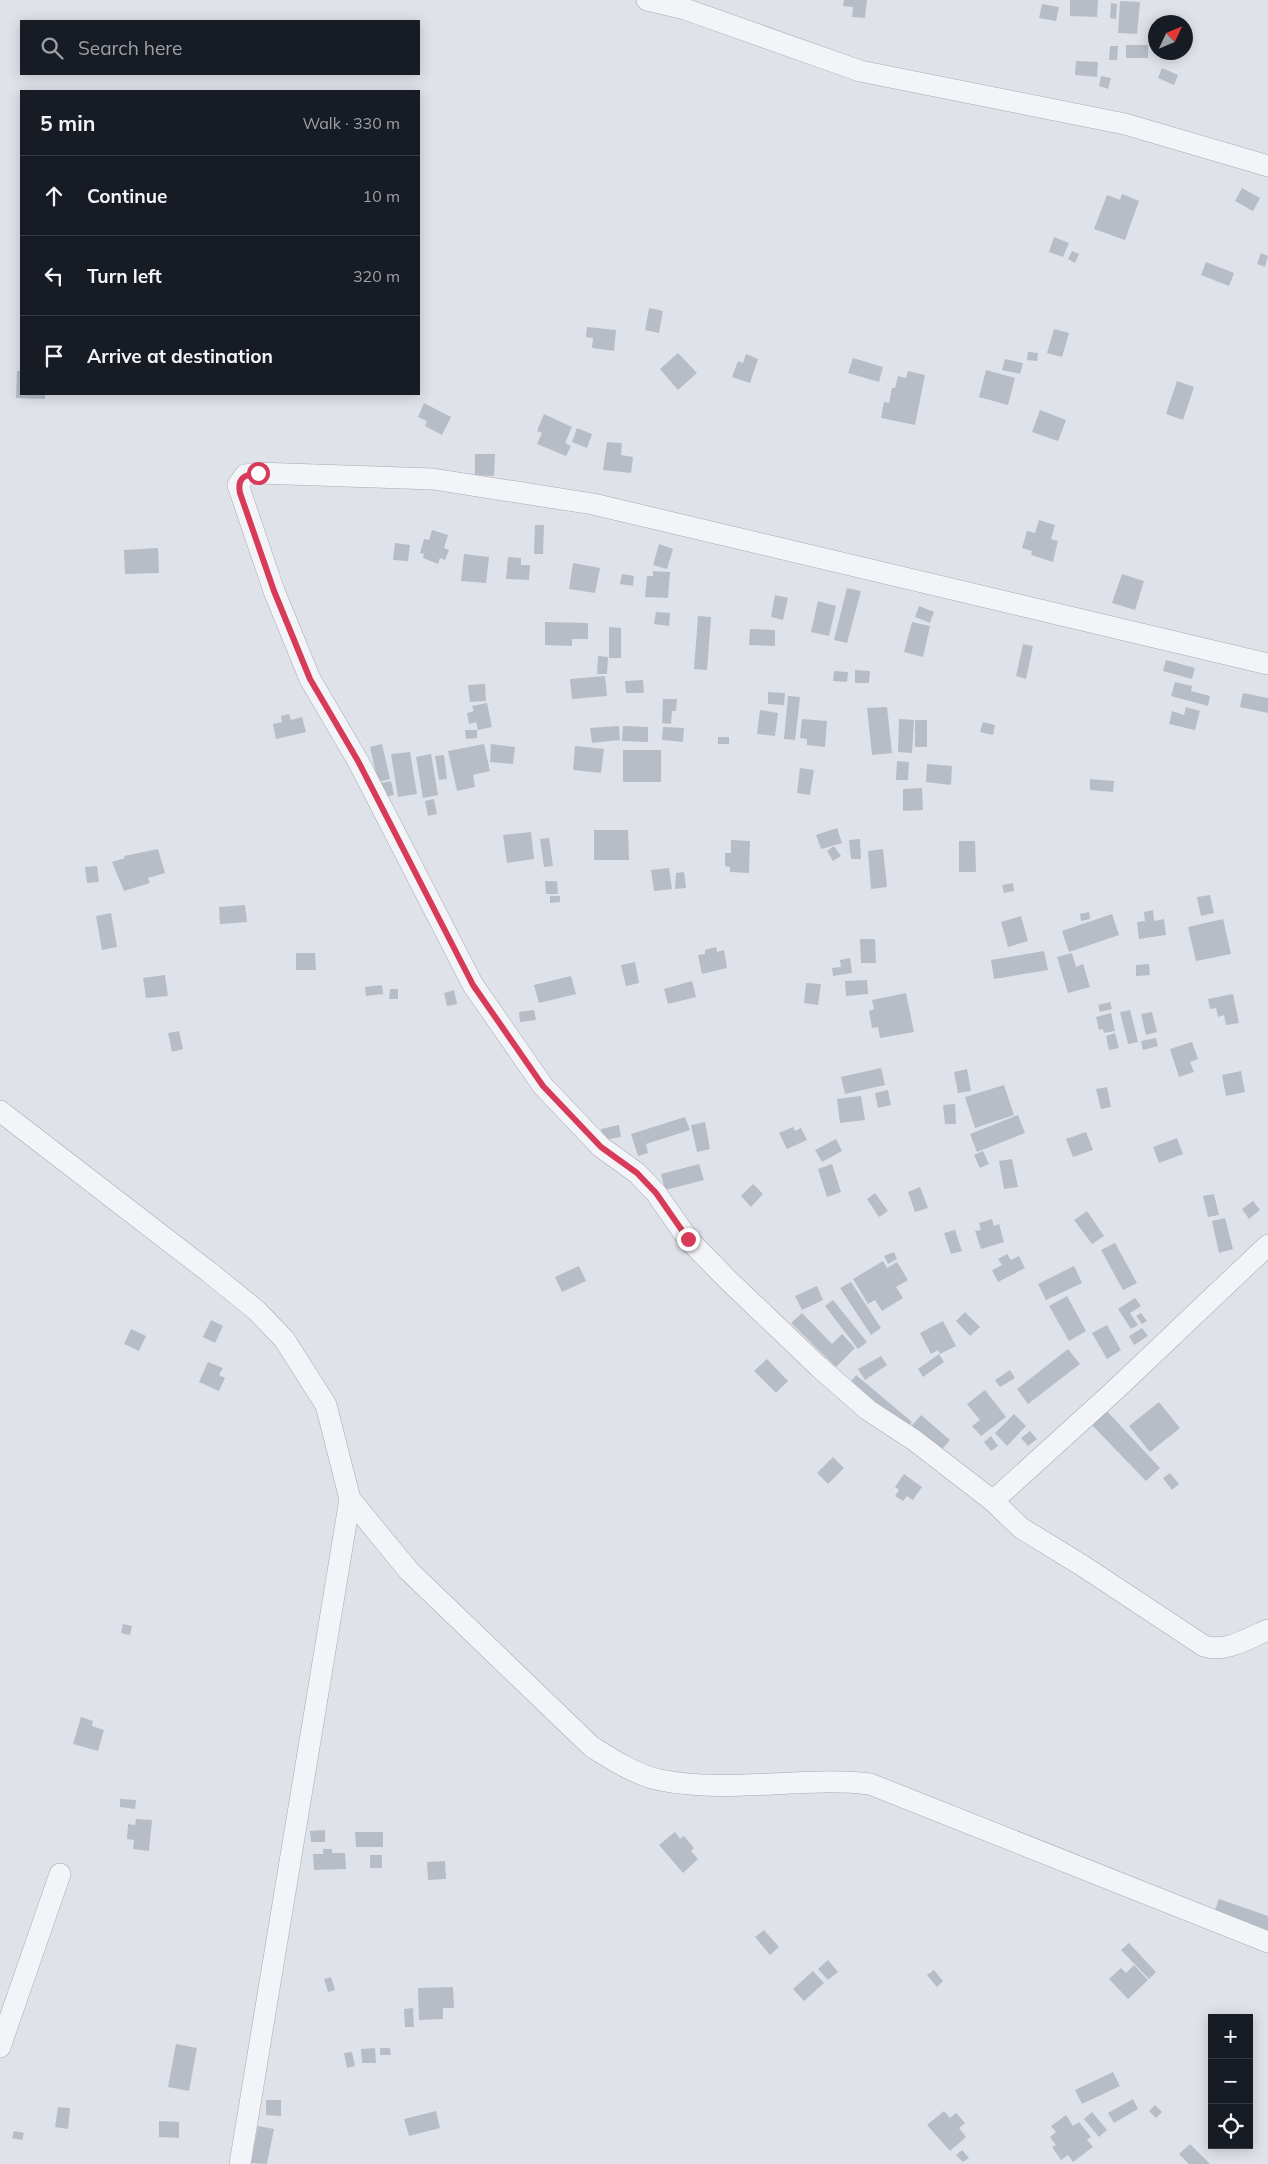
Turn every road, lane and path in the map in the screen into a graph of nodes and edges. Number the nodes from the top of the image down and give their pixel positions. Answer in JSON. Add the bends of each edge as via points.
{"nodes":[{"id":1,"x":647,"y":0,"type":"edge"},
{"id":2,"x":687,"y":4,"type":"edge"},
{"id":3,"x":1268,"y":166,"type":"edge"},
{"id":4,"x":1268,"y":664,"type":"edge"},
{"id":5,"x":0,"y":1111,"type":"edge"},
{"id":6,"x":1268,"y":1245,"type":"edge"},
{"id":7,"x":350,"y":1499,"type":"junction"},
{"id":8,"x":993,"y":1501,"type":"junction"},
{"id":9,"x":1268,"y":1630,"type":"edge"},
{"id":10,"x":60,"y":1874,"type":"dead end"},
{"id":11,"x":1268,"y":1942,"type":"edge"},
{"id":12,"x":0,"y":2047,"type":"edge"},
{"id":13,"x":240,"y":2164,"type":"edge"}],
"edges":[{"from":1,"to":2,"type":"street"},
{"from":2,"to":3,"type":"street","via":[[860,70],[1125,124]]},
{"from":4,"to":8,"type":"street","via":[[593,504],[433,479],[258,473],[245,475],[238,485],[274,591],[310,679],[358,761],[473,985],[543,1086],[601,1147],[637,1173],[656,1193],[688,1239],[819,1367],[868,1410],[914,1440]]},
{"from":5,"to":7,"type":"street","via":[[256,1310],[284,1340],[326,1405]]},
{"from":6,"to":8,"type":"street"},
{"from":7,"to":11,"type":"street","via":[[409,1571],[592,1747],[618,1764],[659,1780],[690,1784],[870,1784]]},
{"from":7,"to":13,"type":"street"},
{"from":8,"to":9,"type":"street","via":[[1021,1528],[1204,1646],[1212,1649],[1227,1647]]},
{"from":10,"to":12,"type":"street"}]}
